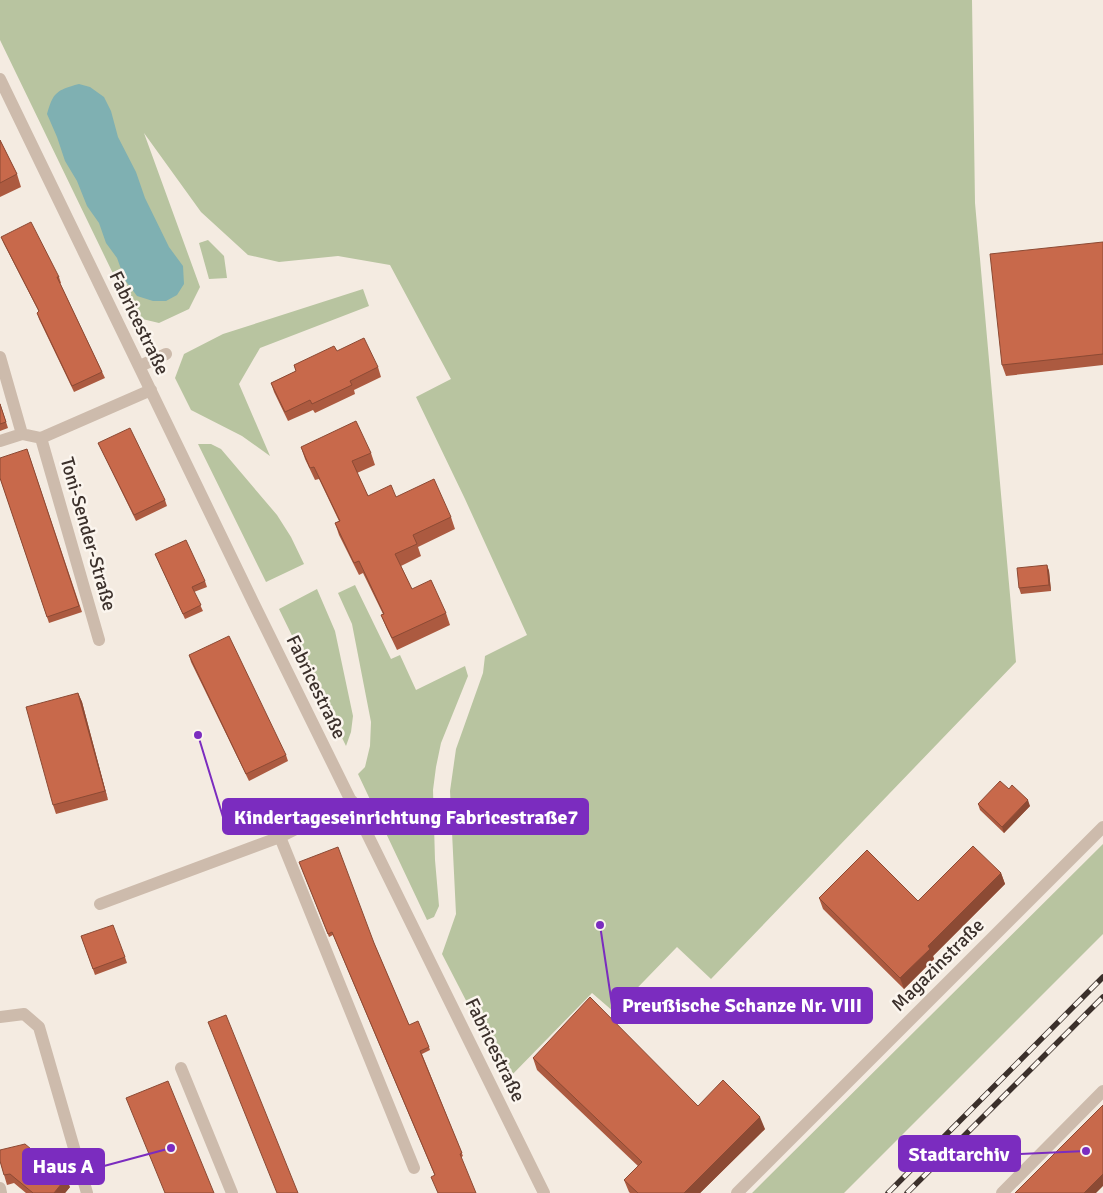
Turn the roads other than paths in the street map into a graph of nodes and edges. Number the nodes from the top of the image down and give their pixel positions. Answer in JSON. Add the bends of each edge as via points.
{"nodes":[{"id":1,"x":0,"y":79,"type":"edge"},
{"id":2,"x":166,"y":354,"type":"dead end"},
{"id":3,"x":0,"y":358,"type":"edge"},
{"id":4,"x":140,"y":366,"type":"junction"},
{"id":5,"x":151,"y":390,"type":"junction"},
{"id":6,"x":22,"y":434,"type":"junction"},
{"id":7,"x":41,"y":438,"type":"junction"},
{"id":8,"x":0,"y":441,"type":"edge"},
{"id":9,"x":99,"y":640,"type":"dead end"},
{"id":10,"x":352,"y":801,"type":"junction"},
{"id":11,"x":1103,"y":827,"type":"edge"},
{"id":12,"x":280,"y":837,"type":"junction"},
{"id":13,"x":100,"y":904,"type":"dead end"},
{"id":14,"x":0,"y":1017,"type":"edge"},
{"id":15,"x":181,"y":1068,"type":"dead end"},
{"id":16,"x":1103,"y":1091,"type":"edge"},
{"id":17,"x":414,"y":1168,"type":"dead end"},
{"id":18,"x":0,"y":1188,"type":"edge"},
{"id":19,"x":1,"y":1193,"type":"edge"},
{"id":20,"x":87,"y":1193,"type":"edge"},
{"id":21,"x":232,"y":1193,"type":"edge"},
{"id":22,"x":544,"y":1193,"type":"edge"},
{"id":23,"x":737,"y":1193,"type":"edge"},
{"id":24,"x":1002,"y":1193,"type":"edge"}],
"edges":[{"from":1,"to":4,"type":"street","name":"Fabricestraße"},
{"from":2,"to":4,"type":"street"},
{"from":3,"to":6,"type":"street"},
{"from":4,"to":5,"type":"street","name":"Fabricestraße"},
{"from":5,"to":7,"type":"street","name":"Toni-Sender-Straße"},
{"from":5,"to":10,"type":"street","name":"Fabricestraße"},
{"from":6,"to":7,"type":"street","name":"Toni-Sender-Straße"},
{"from":6,"to":8,"type":"street","name":"Toni-Sender-Straße"},
{"from":7,"to":9,"type":"street","name":"Toni-Sender-Straße"},
{"from":10,"to":12,"type":"street"},
{"from":10,"to":22,"type":"street","name":"Fabricestraße"},
{"from":11,"to":23,"type":"street","name":"Magazinstraße"},
{"from":12,"to":13,"type":"street"},
{"from":12,"to":17,"type":"street"},
{"from":14,"to":20,"type":"street","via":[[24,1014],[39,1027]]},
{"from":15,"to":21,"type":"street"},
{"from":16,"to":24,"type":"street"},
{"from":18,"to":19,"type":"street"}]}
